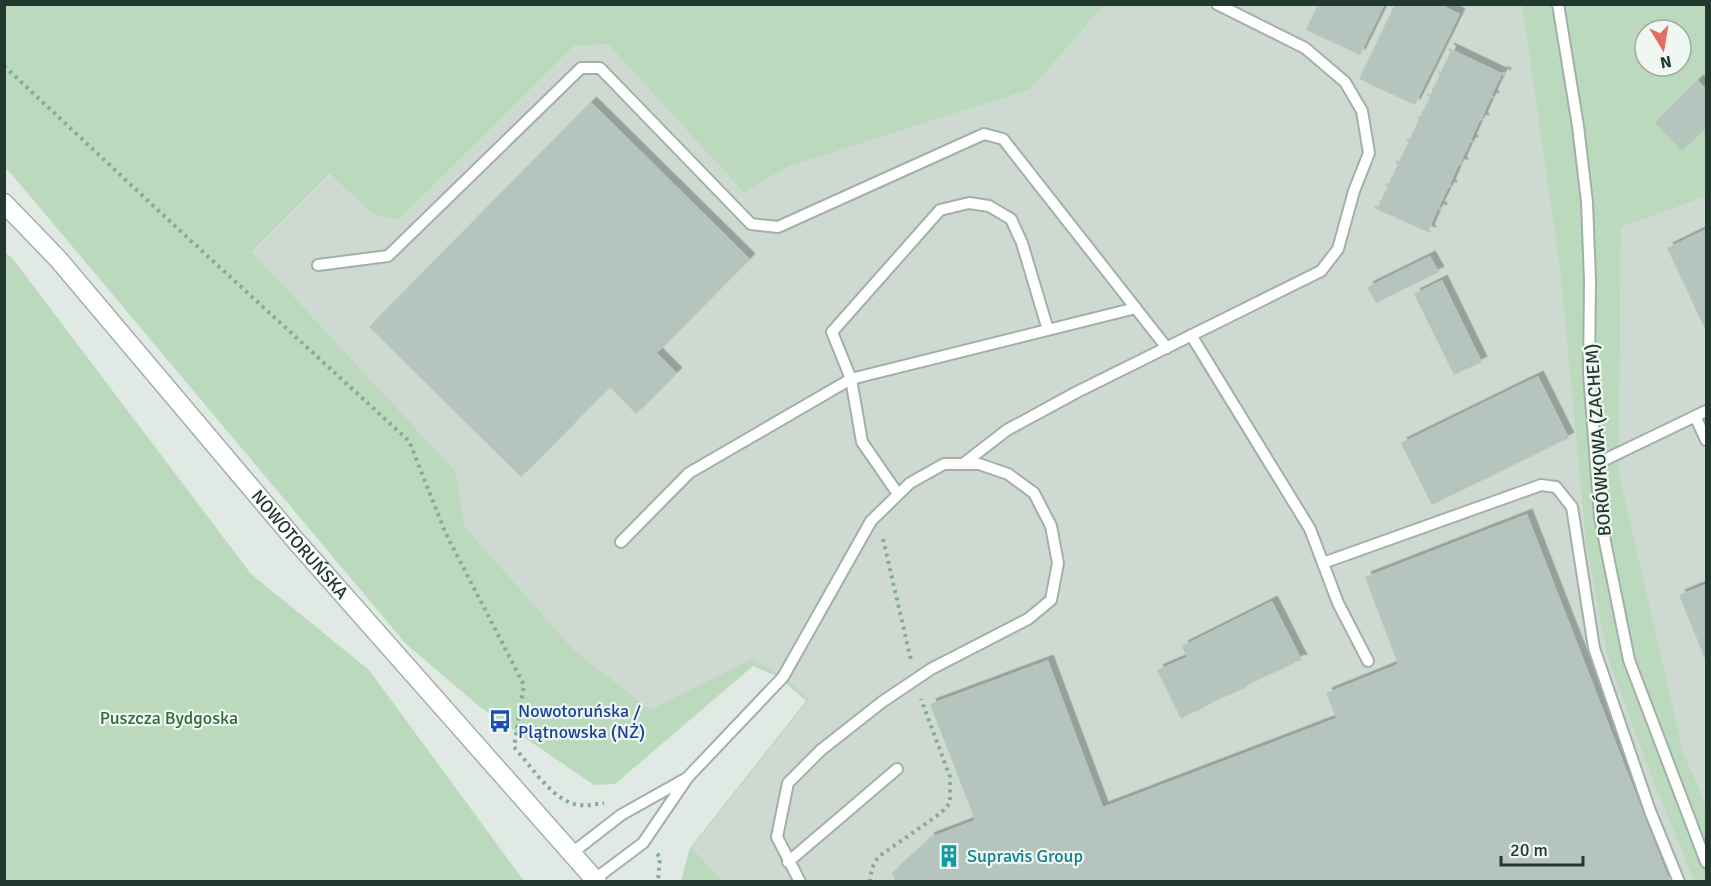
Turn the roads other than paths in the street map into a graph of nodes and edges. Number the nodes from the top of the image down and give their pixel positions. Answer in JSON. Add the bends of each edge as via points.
{"nodes":[{"id":1,"x":1217,"y":4,"type":"edge"},
{"id":2,"x":1558,"y":4,"type":"edge"},
{"id":3,"x":4,"y":203,"type":"edge"},
{"id":4,"x":318,"y":265,"type":"dead end"},
{"id":5,"x":1136,"y":308,"type":"junction"},
{"id":6,"x":1048,"y":330,"type":"junction"},
{"id":7,"x":1191,"y":335,"type":"junction"},
{"id":8,"x":1167,"y":348,"type":"junction"},
{"id":9,"x":851,"y":379,"type":"junction"},
{"id":10,"x":1707,"y":411,"type":"edge"},
{"id":11,"x":1695,"y":416,"type":"junction"},
{"id":12,"x":1707,"y":440,"type":"edge"},
{"id":13,"x":963,"y":464,"type":"junction"},
{"id":14,"x":1596,"y":464,"type":"junction"},
{"id":15,"x":898,"y":494,"type":"junction"},
{"id":16,"x":621,"y":542,"type":"dead end"},
{"id":17,"x":1323,"y":563,"type":"junction"},
{"id":18,"x":1368,"y":661,"type":"dead end"},
{"id":19,"x":897,"y":769,"type":"dead end"},
{"id":20,"x":688,"y":777,"type":"junction"},
{"id":21,"x":572,"y":853,"type":"junction"},
{"id":22,"x":788,"y":862,"type":"junction"},
{"id":23,"x":1707,"y":862,"type":"edge"},
{"id":24,"x":596,"y":880,"type":"edge"},
{"id":25,"x":800,"y":882,"type":"edge"},
{"id":26,"x":1679,"y":882,"type":"edge"}],
"edges":[{"from":1,"to":7,"type":"lane","via":[[1305,48],[1345,82],[1362,111],[1369,153],[1338,249],[1321,271]]},
{"from":2,"to":14,"type":"lane","name":"BORÓWKOWA (ZACHEM)","via":[[1587,202],[1589,373]]},
{"from":3,"to":21,"type":"main road","name":"NOWOTORUŃSKA","via":[[58,259],[296,541]]},
{"from":4,"to":5,"type":"lane","via":[[388,256],[581,68],[600,68],[751,224],[778,227],[984,134],[1003,139]]},
{"from":5,"to":6,"type":"lane"},
{"from":5,"to":8,"type":"lane"},
{"from":6,"to":9,"type":"lane"},
{"from":6,"to":9,"type":"lane","via":[[1011,219],[989,206],[969,203],[940,210],[832,332]]},
{"from":7,"to":8,"type":"lane"},
{"from":7,"to":17,"type":"lane","via":[[1310,530]]},
{"from":8,"to":13,"type":"lane","via":[[1007,429]]},
{"from":9,"to":15,"type":"lane","via":[[861,442]]},
{"from":9,"to":16,"type":"lane","via":[[689,473]]},
{"from":10,"to":11,"type":"lane"},
{"from":11,"to":12,"type":"lane"},
{"from":11,"to":14,"type":"lane"},
{"from":13,"to":15,"type":"lane","via":[[944,464]]},
{"from":13,"to":22,"type":"lane","via":[[979,464],[1008,474],[1034,494],[1051,526],[1058,563],[1051,600],[1028,619],[931,669],[821,750],[788,783],[777,837]]},
{"from":14,"to":23,"type":"lane","name":"BORÓWKOWA (ZACHEM)","via":[[1600,517],[1629,660]]},
{"from":15,"to":20,"type":"lane","via":[[871,521],[783,677]]},
{"from":17,"to":18,"type":"lane","via":[[1338,603]]},
{"from":17,"to":26,"type":"lane","via":[[1541,484],[1556,487],[1572,507],[1594,648],[1650,811]]},
{"from":19,"to":22,"type":"lane"},
{"from":20,"to":21,"type":"lane","via":[[621,815]]},
{"from":20,"to":24,"type":"lane","via":[[643,843]]},
{"from":21,"to":24,"type":"main road","name":"NOWOTORUŃSKA"},
{"from":22,"to":25,"type":"lane"}]}
